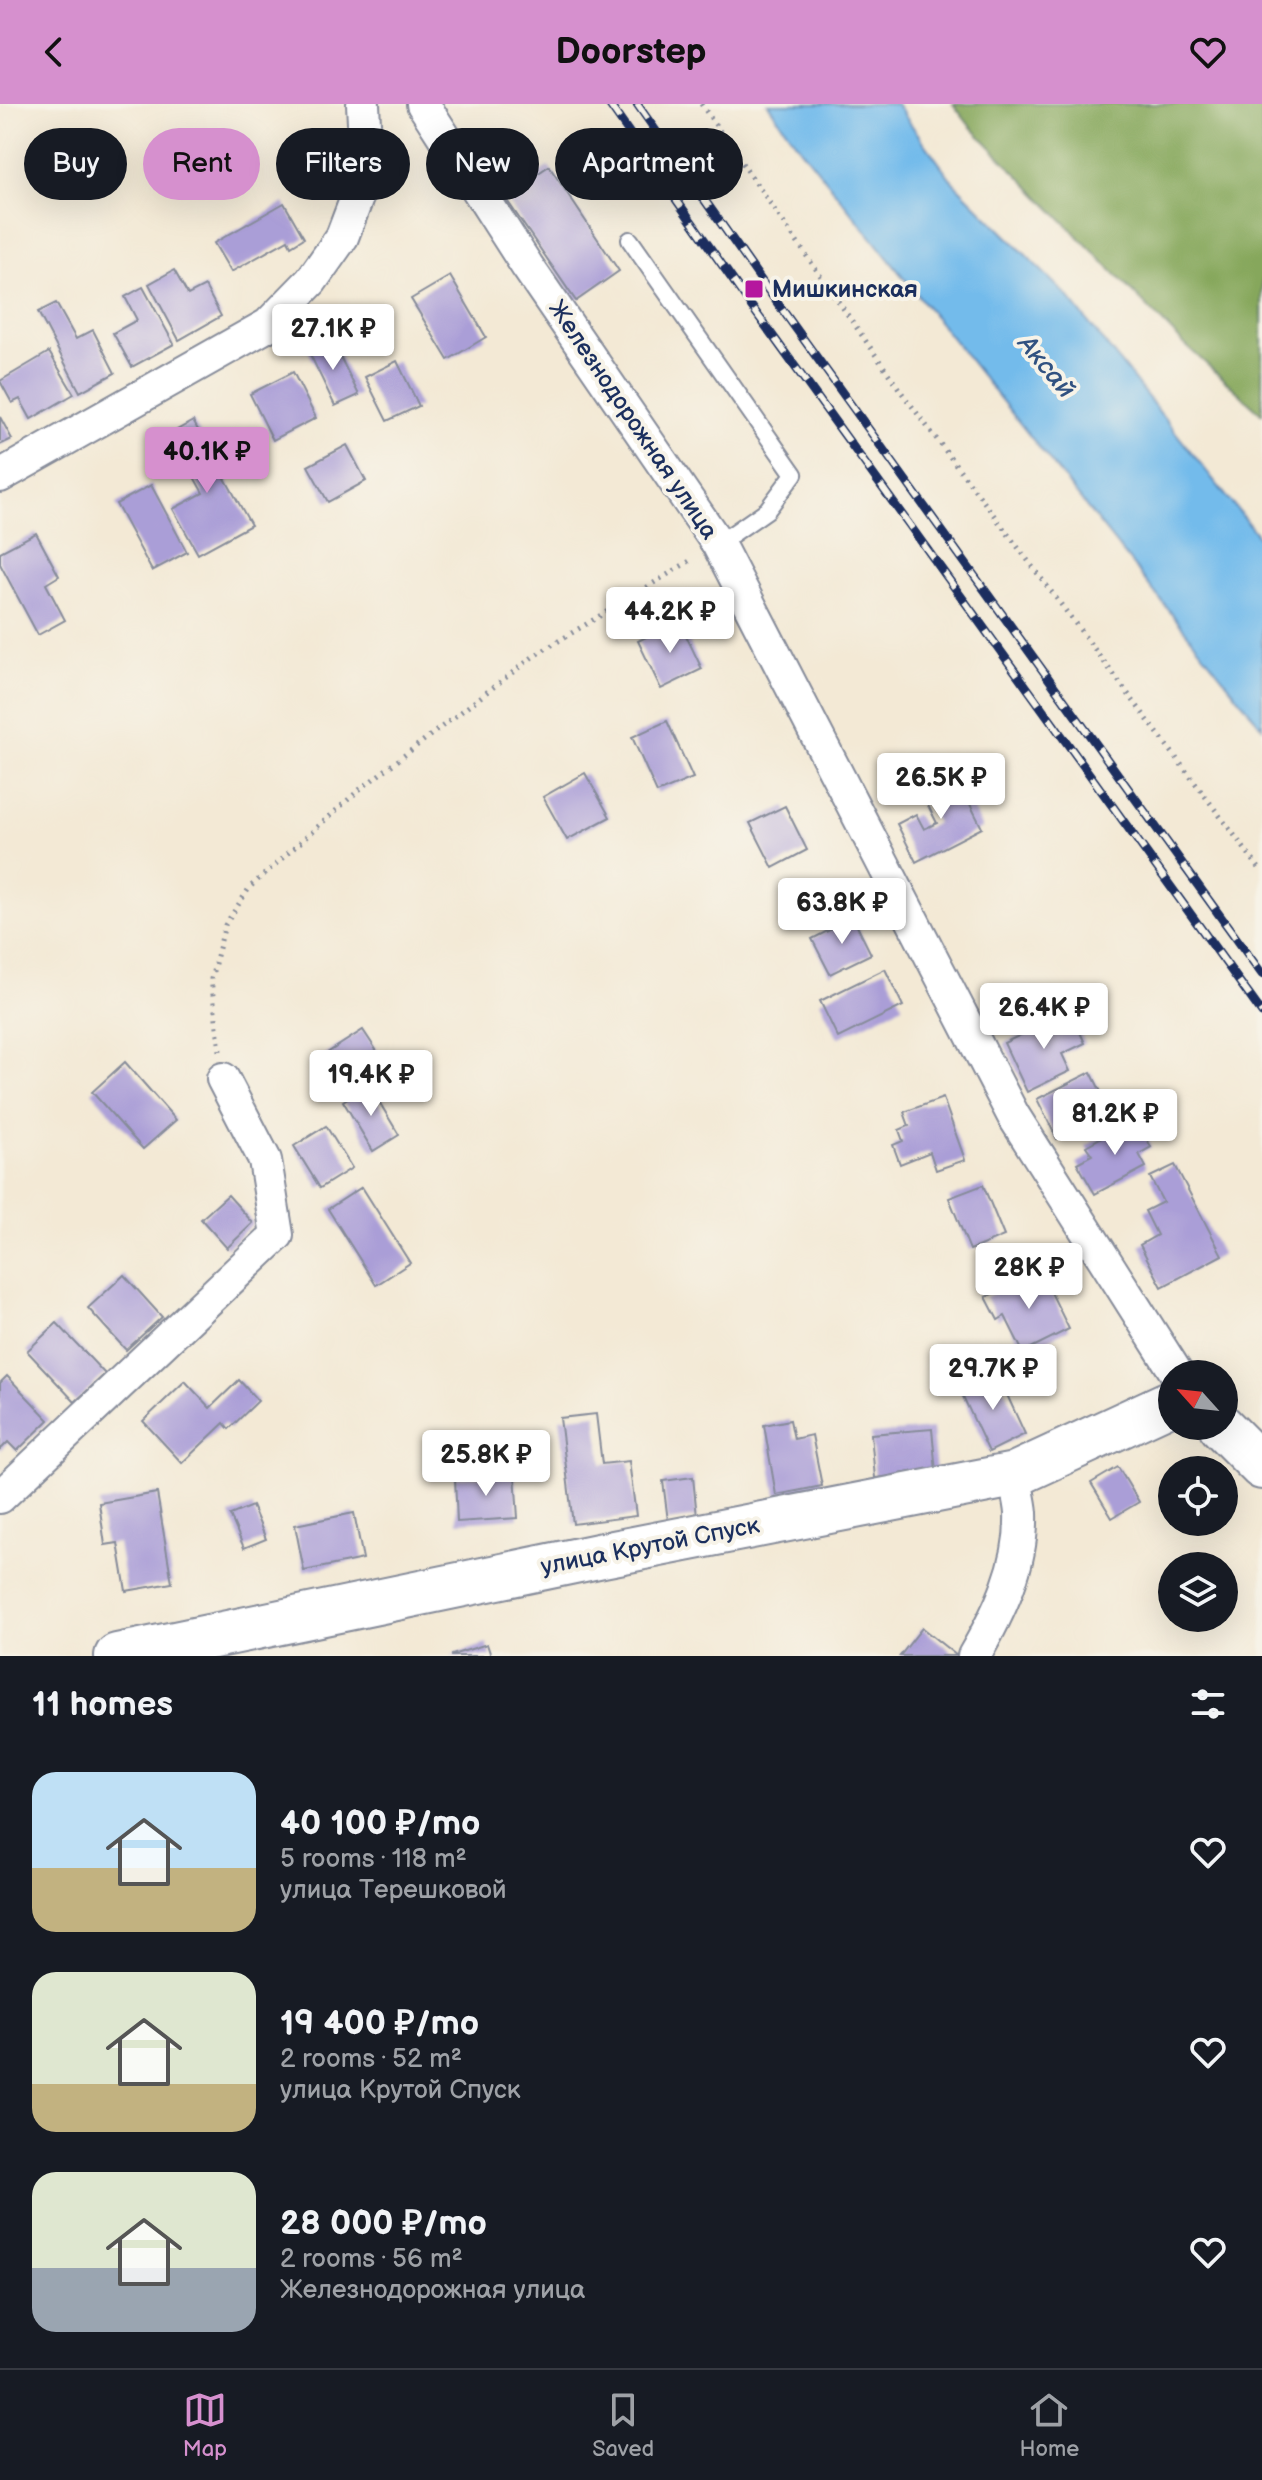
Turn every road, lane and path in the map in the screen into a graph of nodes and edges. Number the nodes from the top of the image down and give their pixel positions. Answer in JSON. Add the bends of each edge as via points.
{"nodes":[{"id":1,"x":363,"y":104,"type":"edge"},
{"id":2,"x":423,"y":104,"type":"edge"},
{"id":3,"x":701,"y":104,"type":"edge"},
{"id":4,"x":630,"y":240,"type":"dead end"},
{"id":5,"x":0,"y":476,"type":"edge"},
{"id":6,"x":718,"y":544,"type":"junction"},
{"id":7,"x":1262,"y":872,"type":"edge"},
{"id":8,"x":223,"y":1079,"type":"joint"},
{"id":9,"x":1168,"y":1360,"type":"edge"},
{"id":10,"x":1158,"y":1408,"type":"edge"},
{"id":11,"x":1235,"y":1440,"type":"edge"},
{"id":12,"x":1262,"y":1467,"type":"edge"},
{"id":13,"x":1014,"y":1475,"type":"junction"},
{"id":14,"x":0,"y":1497,"type":"edge"},
{"id":15,"x":117,"y":1656,"type":"edge"},
{"id":16,"x":974,"y":1656,"type":"edge"}],
"edges":[{"from":1,"to":5,"type":"street","via":[[365,142],[358,195],[342,237],[268,325]]},
{"from":2,"to":6,"type":"street","name":"Железнодорожная улица"},
{"from":3,"to":7,"type":"path","via":[[902,393]]},
{"from":4,"to":6,"type":"lane","via":[[794,474],[767,510]]},
{"from":6,"to":8,"type":"path","via":[[534,656],[359,790],[250,887],[225,925],[211,979]]},
{"from":6,"to":9,"type":"street","name":"Железнодорожная улица","via":[[1013,1115]]},
{"from":8,"to":14,"type":"street","via":[[265,1160],[277,1235]]},
{"from":10,"to":13,"type":"street","name":"улица Крутой Спуск"},
{"from":11,"to":12,"type":"street"},
{"from":13,"to":15,"type":"street","name":"улица Крутой Спуск"},
{"from":13,"to":16,"type":"street","via":[[1021,1513],[1016,1564]]}]}
